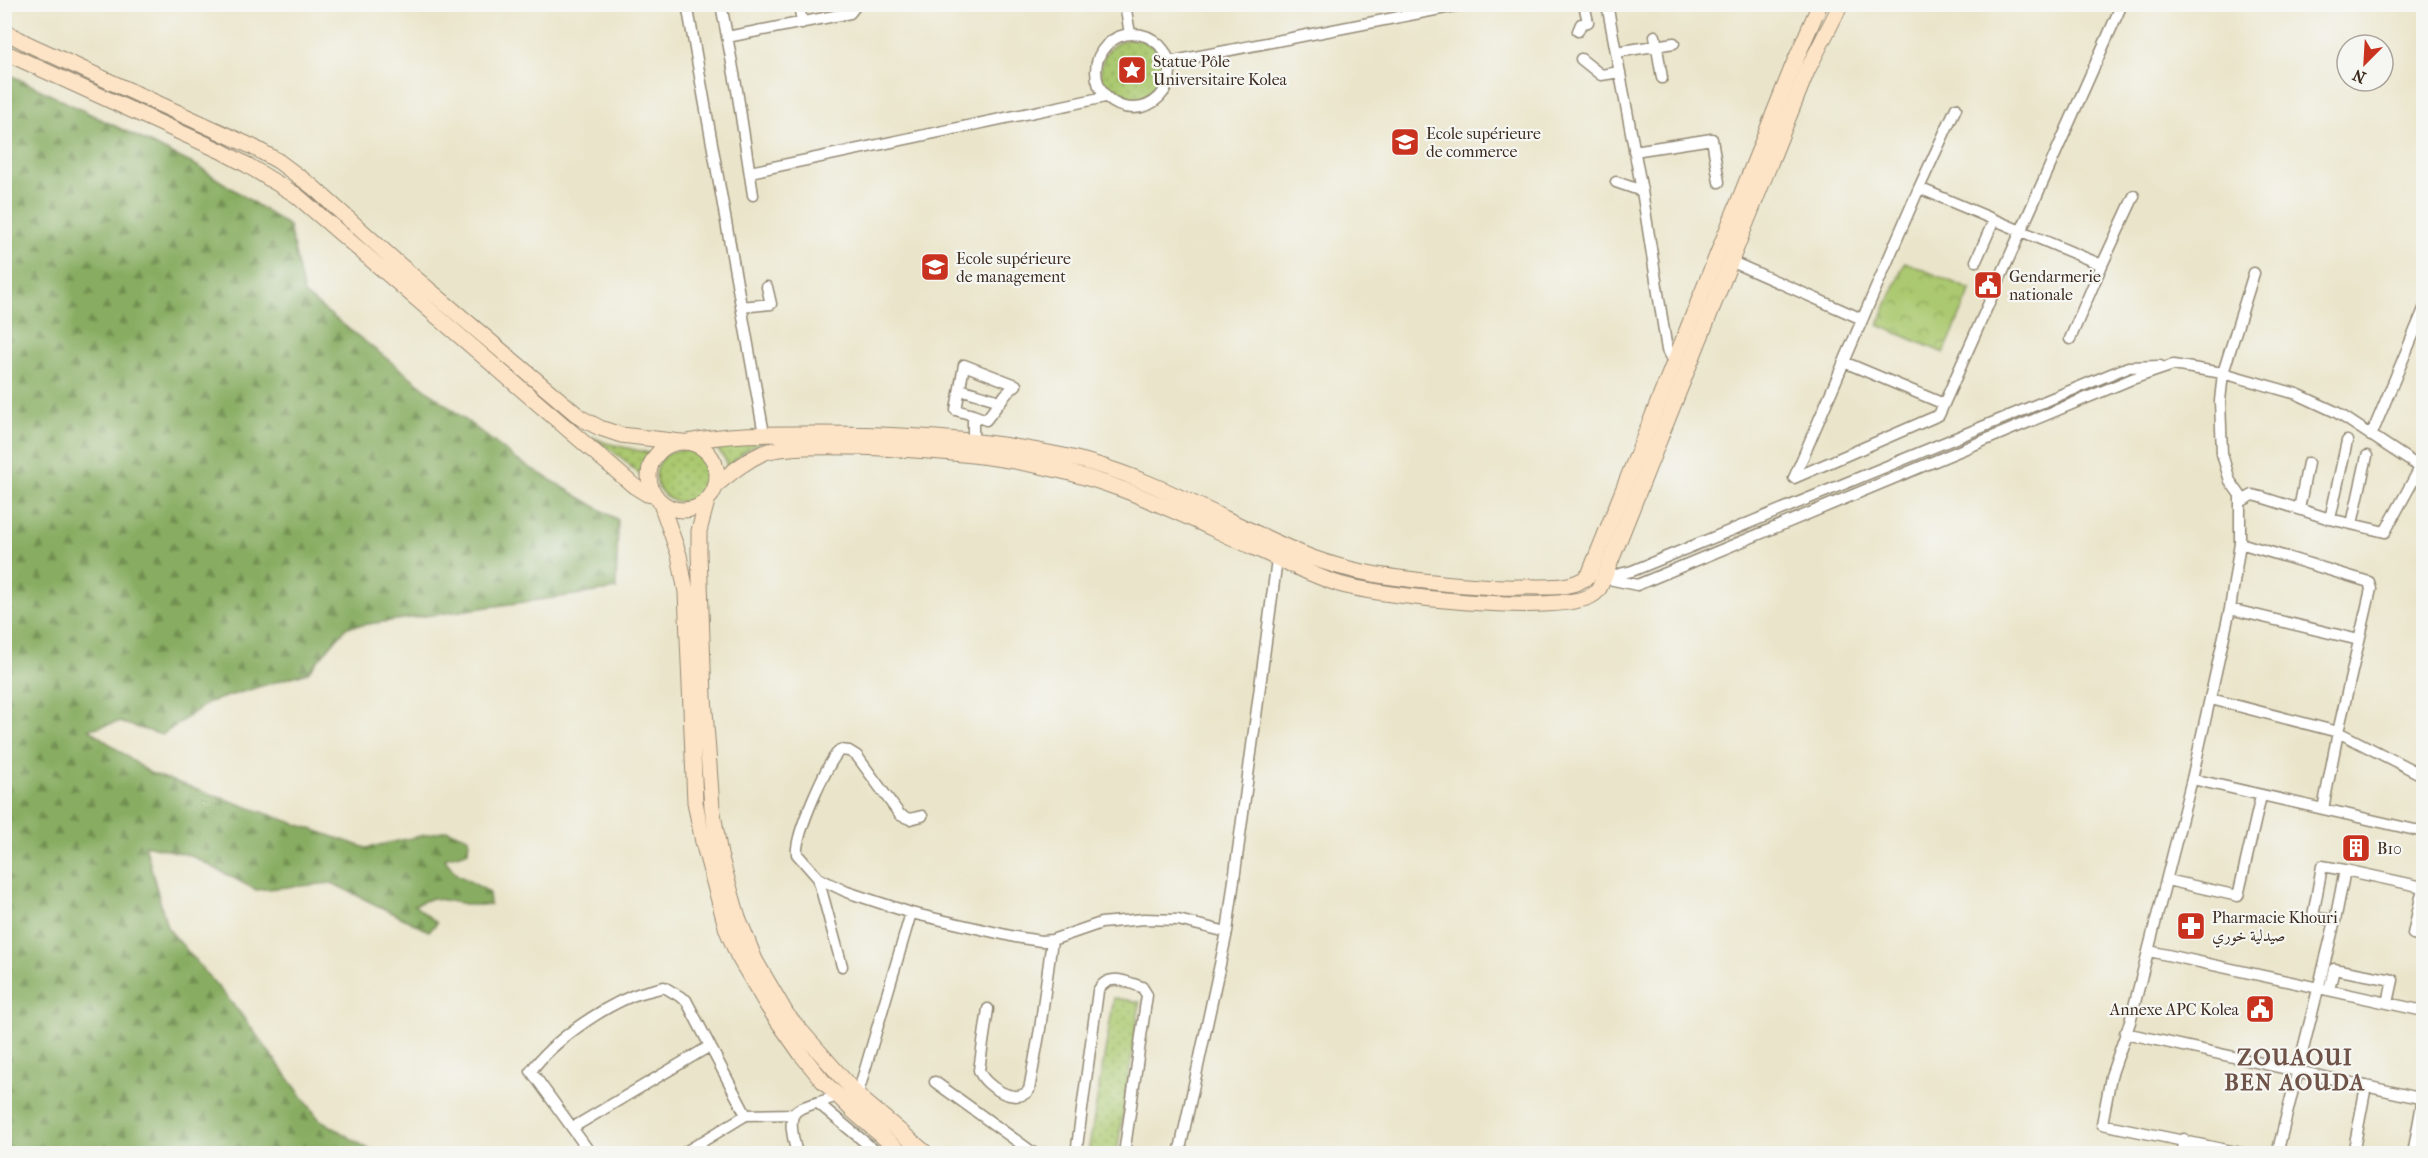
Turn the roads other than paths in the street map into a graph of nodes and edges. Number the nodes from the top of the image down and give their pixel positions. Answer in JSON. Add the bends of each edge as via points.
{"nodes":[{"id":1,"x":687,"y":4,"type":"edge"},
{"id":2,"x":721,"y":4,"type":"edge"},
{"id":3,"x":799,"y":4,"type":"edge"},
{"id":4,"x":857,"y":4,"type":"edge"},
{"id":5,"x":1125,"y":4,"type":"edge"},
{"id":6,"x":1466,"y":4,"type":"edge"},
{"id":7,"x":1584,"y":4,"type":"edge"},
{"id":8,"x":1607,"y":4,"type":"edge"},
{"id":9,"x":1820,"y":4,"type":"edge"},
{"id":10,"x":1841,"y":4,"type":"edge"},
{"id":11,"x":2122,"y":4,"type":"edge"},
{"id":12,"x":802,"y":23,"type":"junction"},
{"id":13,"x":4,"y":31,"type":"edge"},
{"id":14,"x":1578,"y":32,"type":"dead end"},
{"id":15,"x":1130,"y":34,"type":"junction"},
{"id":16,"x":727,"y":37,"type":"junction"},
{"id":17,"x":1656,"y":41,"type":"junction"},
{"id":18,"x":1674,"y":43,"type":"dead end"},
{"id":19,"x":4,"y":52,"type":"edge"},
{"id":20,"x":1616,"y":52,"type":"junction"},
{"id":21,"x":1581,"y":59,"type":"dead end"},
{"id":22,"x":1169,"y":62,"type":"junction"},
{"id":23,"x":1620,"y":72,"type":"junction"},
{"id":24,"x":1662,"y":78,"type":"dead end"},
{"id":25,"x":1105,"y":97,"type":"junction"},
{"id":26,"x":1956,"y":108,"type":"dead end"},
{"id":27,"x":1634,"y":151,"type":"junction"},
{"id":28,"x":750,"y":172,"type":"junction"},
{"id":29,"x":1616,"y":182,"type":"dead end"},
{"id":30,"x":1719,"y":182,"type":"dead end"},
{"id":31,"x":1919,"y":188,"type":"junction"},
{"id":32,"x":1642,"y":191,"type":"junction"},
{"id":33,"x":753,"y":195,"type":"dead end"},
{"id":34,"x":2134,"y":196,"type":"dead end"},
{"id":35,"x":1994,"y":220,"type":"junction"},
{"id":36,"x":2021,"y":231,"type":"junction"},
{"id":37,"x":1730,"y":261,"type":"junction"},
{"id":38,"x":1976,"y":261,"type":"dead end"},
{"id":39,"x":2102,"y":266,"type":"junction"},
{"id":40,"x":1777,"y":268,"type":"dead end"},
{"id":41,"x":2254,"y":273,"type":"dead end"},
{"id":42,"x":1772,"y":280,"type":"junction"},
{"id":43,"x":767,"y":287,"type":"dead end"},
{"id":44,"x":741,"y":307,"type":"junction"},
{"id":45,"x":2424,"y":309,"type":"edge"},
{"id":46,"x":1862,"y":319,"type":"junction"},
{"id":47,"x":2070,"y":339,"type":"dead end"},
{"id":48,"x":1672,"y":362,"type":"junction"},
{"id":49,"x":1844,"y":362,"type":"junction"},
{"id":50,"x":2173,"y":365,"type":"junction"},
{"id":51,"x":2223,"y":373,"type":"junction"},
{"id":52,"x":1682,"y":378,"type":"junction"},
{"id":53,"x":960,"y":389,"type":"junction"},
{"id":54,"x":1000,"y":401,"type":"junction"},
{"id":55,"x":1944,"y":404,"type":"junction"},
{"id":56,"x":973,"y":416,"type":"junction"},
{"id":57,"x":764,"y":434,"type":"junction"},
{"id":58,"x":2371,"y":436,"type":"junction"},
{"id":59,"x":973,"y":441,"type":"junction"},
{"id":60,"x":2347,"y":441,"type":"dead end"},
{"id":61,"x":684,"y":442,"type":"junction"},
{"id":62,"x":2367,"y":456,"type":"dead end"},
{"id":63,"x":2308,"y":463,"type":"dead end"},
{"id":64,"x":2422,"y":469,"type":"edge"},
{"id":65,"x":716,"y":485,"type":"junction"},
{"id":66,"x":658,"y":499,"type":"junction"},
{"id":67,"x":706,"y":501,"type":"junction"},
{"id":68,"x":2240,"y":502,"type":"junction"},
{"id":69,"x":2299,"y":509,"type":"junction"},
{"id":70,"x":2330,"y":519,"type":"junction"},
{"id":71,"x":2352,"y":524,"type":"junction"},
{"id":72,"x":2240,"y":543,"type":"junction"},
{"id":73,"x":1279,"y":551,"type":"junction"},
{"id":74,"x":1588,"y":575,"type":"junction"},
{"id":75,"x":1604,"y":578,"type":"junction"},
{"id":76,"x":2229,"y":609,"type":"junction"},
{"id":77,"x":2359,"y":640,"type":"junction"},
{"id":78,"x":2211,"y":699,"type":"junction"},
{"id":79,"x":2338,"y":732,"type":"junction"},
{"id":80,"x":2424,"y":776,"type":"edge"},
{"id":81,"x":2192,"y":778,"type":"junction"},
{"id":82,"x":2261,"y":796,"type":"junction"},
{"id":83,"x":2323,"y":809,"type":"junction"},
{"id":84,"x":922,"y":816,"type":"dead end"},
{"id":85,"x":2424,"y":832,"type":"edge"},
{"id":86,"x":2345,"y":870,"type":"junction"},
{"id":87,"x":818,"y":878,"type":"junction"},
{"id":88,"x":2167,"y":880,"type":"junction"},
{"id":89,"x":2423,"y":885,"type":"edge"},
{"id":90,"x":911,"y":913,"type":"junction"},
{"id":91,"x":2335,"y":921,"type":"junction"},
{"id":92,"x":1227,"y":932,"type":"junction"},
{"id":93,"x":2424,"y":936,"type":"edge"},
{"id":94,"x":1052,"y":940,"type":"junction"},
{"id":95,"x":2149,"y":951,"type":"junction"},
{"id":96,"x":842,"y":966,"type":"dead end"},
{"id":97,"x":2324,"y":989,"type":"junction"},
{"id":98,"x":2388,"y":1003,"type":"junction"},
{"id":99,"x":988,"y":1010,"type":"dead end"},
{"id":100,"x":2424,"y":1011,"type":"edge"},
{"id":101,"x":2125,"y":1034,"type":"junction"},
{"id":102,"x":710,"y":1046,"type":"junction"},
{"id":103,"x":2296,"y":1071,"type":"junction"},
{"id":104,"x":935,"y":1082,"type":"dead end"},
{"id":105,"x":2366,"y":1086,"type":"junction"},
{"id":106,"x":837,"y":1096,"type":"junction"},
{"id":107,"x":858,"y":1096,"type":"junction"},
{"id":108,"x":2423,"y":1099,"type":"edge"},
{"id":109,"x":818,"y":1103,"type":"junction"},
{"id":110,"x":853,"y":1112,"type":"junction"},
{"id":111,"x":793,"y":1114,"type":"junction"},
{"id":112,"x":746,"y":1115,"type":"junction"},
{"id":113,"x":572,"y":1128,"type":"junction"},
{"id":114,"x":2184,"y":1139,"type":"junction"},
{"id":115,"x":591,"y":1154,"type":"edge"},
{"id":116,"x":682,"y":1154,"type":"edge"},
{"id":117,"x":797,"y":1154,"type":"edge"},
{"id":118,"x":879,"y":1154,"type":"edge"},
{"id":119,"x":903,"y":1154,"type":"edge"},
{"id":120,"x":927,"y":1154,"type":"edge"},
{"id":121,"x":1035,"y":1154,"type":"edge"},
{"id":122,"x":1076,"y":1154,"type":"edge"},
{"id":123,"x":1124,"y":1154,"type":"edge"},
{"id":124,"x":1179,"y":1154,"type":"edge"},
{"id":125,"x":2181,"y":1154,"type":"edge"},
{"id":126,"x":2246,"y":1154,"type":"edge"},
{"id":127,"x":2277,"y":1154,"type":"edge"},
{"id":128,"x":2353,"y":1154,"type":"edge"},
{"id":129,"x":2413,"y":1154,"type":"edge"}],
"edges":[{"from":1,"to":44,"type":"street"},
{"from":2,"to":16,"type":"street"},
{"from":3,"to":12,"type":"street"},
{"from":4,"to":12,"type":"street","via":[[850,13]]},
{"from":5,"to":15,"type":"street"},
{"from":6,"to":22,"type":"street"},
{"from":7,"to":14,"type":"street","via":[[1588,22],[1581,24]]},
{"from":8,"to":20,"type":"street"},
{"from":9,"to":48,"type":"main road"},
{"from":10,"to":37,"type":"main road","via":[[1807,71]]},
{"from":11,"to":36,"type":"street"},
{"from":12,"to":16,"type":"street"},
{"from":13,"to":61,"type":"main road","via":[[254,147],[290,169],[590,423],[621,435]]},
{"from":15,"to":22,"type":"street","via":[[1150,38]]},
{"from":15,"to":25,"type":"street","via":[[1110,41],[1098,58],[1096,79]]},
{"from":16,"to":28,"type":"street"},
{"from":17,"to":18,"type":"street"},
{"from":17,"to":20,"type":"street"},
{"from":17,"to":24,"type":"street"},
{"from":19,"to":66,"type":"main road","via":[[221,151],[296,195],[634,486]]},
{"from":20,"to":23,"type":"street"},
{"from":21,"to":23,"type":"street","via":[[1601,75]]},
{"from":22,"to":25,"type":"street","via":[[1170,73],[1163,94],[1146,107],[1124,108]]},
{"from":23,"to":27,"type":"street"},
{"from":25,"to":28,"type":"street"},
{"from":26,"to":31,"type":"street"},
{"from":27,"to":30,"type":"street","via":[[1712,139]]},
{"from":27,"to":32,"type":"street"},
{"from":28,"to":33,"type":"street"},
{"from":29,"to":32,"type":"street"},
{"from":31,"to":35,"type":"street"},
{"from":31,"to":46,"type":"street"},
{"from":32,"to":48,"type":"street"},
{"from":34,"to":39,"type":"street"},
{"from":35,"to":36,"type":"street"},
{"from":35,"to":38,"type":"street"},
{"from":36,"to":39,"type":"street"},
{"from":36,"to":55,"type":"street"},
{"from":37,"to":42,"type":"street"},
{"from":37,"to":52,"type":"main road"},
{"from":39,"to":47,"type":"street"},
{"from":40,"to":42,"type":"street"},
{"from":41,"to":51,"type":"street"},
{"from":42,"to":46,"type":"street"},
{"from":43,"to":44,"type":"street","via":[[771,304]]},
{"from":44,"to":57,"type":"street"},
{"from":45,"to":58,"type":"street"},
{"from":46,"to":49,"type":"street"},
{"from":48,"to":52,"type":"street"},
{"from":48,"to":74,"type":"main road"},
{"from":49,"to":55,"type":"street"},
{"from":49,"to":55,"type":"street","via":[[1794,478],[1939,415]]},
{"from":50,"to":51,"type":"street"},
{"from":50,"to":75,"type":"street","via":[[2128,367],[1632,570]]},
{"from":50,"to":75,"type":"street","via":[[1637,585]]},
{"from":51,"to":58,"type":"street","via":[[2297,394],[2336,412]]},
{"from":51,"to":68,"type":"street","via":[[2222,454]]},
{"from":52,"to":75,"type":"main road"},
{"from":53,"to":54,"type":"street"},
{"from":53,"to":54,"type":"street","via":[[964,365],[1016,385]]},
{"from":53,"to":56,"type":"street","via":[[956,410]]},
{"from":54,"to":56,"type":"street","via":[[986,420]]},
{"from":56,"to":59,"type":"street"},
{"from":57,"to":59,"type":"main road","via":[[855,434]]},
{"from":57,"to":61,"type":"main road"},
{"from":58,"to":64,"type":"street"},
{"from":59,"to":73,"type":"main road","via":[[1010,444],[1105,467],[1154,485]]},
{"from":60,"to":70,"type":"street"},
{"from":61,"to":65,"type":"main road","via":[[708,453],[717,473]]},
{"from":61,"to":66,"type":"main road","via":[[669,445],[652,462],[650,485]]},
{"from":62,"to":71,"type":"street"},
{"from":63,"to":69,"type":"street"},
{"from":64,"to":71,"type":"street","via":[[2385,532]]},
{"from":65,"to":67,"type":"main road"},
{"from":65,"to":73,"type":"main road","via":[[760,454],[786,449],[864,447],[1007,458],[1074,473],[1124,490]]},
{"from":66,"to":67,"type":"main road","via":[[671,508],[684,510]]},
{"from":66,"to":106,"type":"main road","via":[[679,555],[686,592],[695,802],[718,903],[738,956],[768,1007]]},
{"from":67,"to":107,"type":"main road","via":[[699,542],[704,697],[712,807],[727,886],[755,960],[787,1015]]},
{"from":68,"to":69,"type":"street","via":[[2253,495]]},
{"from":68,"to":72,"type":"street"},
{"from":69,"to":70,"type":"street"},
{"from":70,"to":71,"type":"street"},
{"from":72,"to":76,"type":"street"},
{"from":72,"to":77,"type":"street","via":[[2369,582],[2370,597]]},
{"from":73,"to":74,"type":"main road","via":[[1385,578],[1496,588],[1561,586],[1581,583]]},
{"from":73,"to":75,"type":"main road","via":[[1338,583],[1364,590],[1488,602],[1542,606],[1589,598],[1598,592]]},
{"from":73,"to":92,"type":"street"},
{"from":74,"to":75,"type":"main road"},
{"from":76,"to":77,"type":"street"},
{"from":76,"to":78,"type":"street"},
{"from":77,"to":79,"type":"street"},
{"from":78,"to":79,"type":"street"},
{"from":78,"to":81,"type":"street"},
{"from":79,"to":80,"type":"street"},
{"from":79,"to":83,"type":"street"},
{"from":81,"to":82,"type":"street"},
{"from":81,"to":88,"type":"street"},
{"from":82,"to":83,"type":"street"},
{"from":82,"to":88,"type":"street","via":[[2238,896]]},
{"from":83,"to":85,"type":"street"},
{"from":84,"to":87,"type":"street","via":[[910,819],[900,815],[857,756],[840,750],[809,807],[796,849]]},
{"from":86,"to":89,"type":"street"},
{"from":86,"to":91,"type":"street"},
{"from":86,"to":91,"type":"street","via":[[2322,866],[2313,916]]},
{"from":87,"to":90,"type":"street"},
{"from":87,"to":96,"type":"street"},
{"from":88,"to":95,"type":"street"},
{"from":89,"to":93,"type":"street","via":[[2413,934]]},
{"from":90,"to":94,"type":"street","via":[[1014,937]]},
{"from":90,"to":107,"type":"street"},
{"from":91,"to":97,"type":"street"},
{"from":92,"to":94,"type":"street","via":[[1178,920],[1144,919],[1101,923]]},
{"from":92,"to":124,"type":"street"},
{"from":94,"to":99,"type":"street","via":[[1040,1029],[1025,1095],[1003,1092],[981,1076]]},
{"from":95,"to":97,"type":"street"},
{"from":95,"to":101,"type":"street"},
{"from":97,"to":98,"type":"street"},
{"from":97,"to":98,"type":"street","via":[[2334,969],[2393,980]]},
{"from":97,"to":103,"type":"street"},
{"from":98,"to":100,"type":"street"},
{"from":101,"to":103,"type":"street"},
{"from":101,"to":114,"type":"street","via":[[2110,1076],[2102,1124]]},
{"from":102,"to":112,"type":"street"},
{"from":102,"to":113,"type":"street"},
{"from":102,"to":113,"type":"street","via":[[686,1000],[664,987],[632,996],[576,1028],[531,1071]]},
{"from":103,"to":105,"type":"street"},
{"from":103,"to":127,"type":"street"},
{"from":104,"to":121,"type":"street"},
{"from":105,"to":108,"type":"street"},
{"from":105,"to":128,"type":"street"},
{"from":106,"to":109,"type":"street"},
{"from":106,"to":110,"type":"main road"},
{"from":107,"to":110,"type":"street"},
{"from":107,"to":120,"type":"main road"},
{"from":108,"to":129,"type":"street"},
{"from":109,"to":111,"type":"street","via":[[802,1106]]},
{"from":109,"to":118,"type":"street"},
{"from":110,"to":119,"type":"main road"},
{"from":111,"to":112,"type":"street"},
{"from":111,"to":117,"type":"street","via":[[790,1126]]},
{"from":112,"to":116,"type":"street"},
{"from":113,"to":115,"type":"street"},
{"from":114,"to":125,"type":"street"},
{"from":114,"to":126,"type":"street"},
{"from":122,"to":123,"type":"street","via":[[1098,991],[1114,978],[1142,987],[1147,995]]}]}
